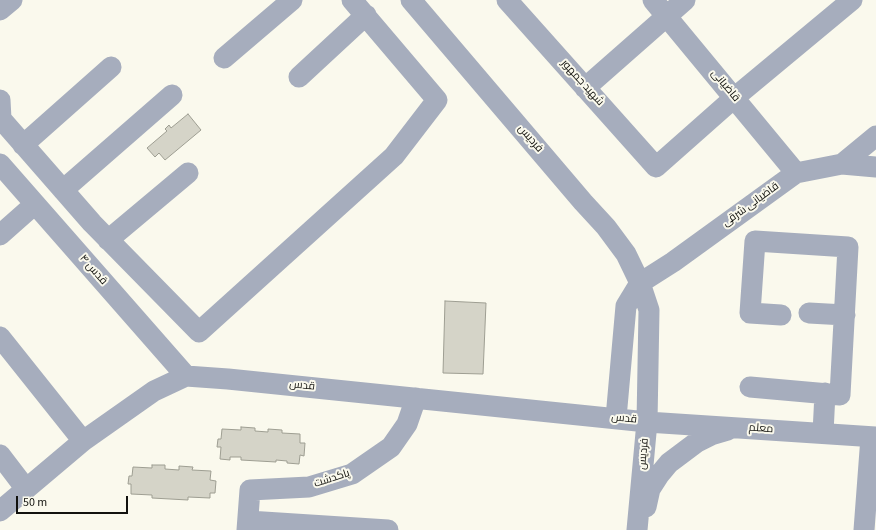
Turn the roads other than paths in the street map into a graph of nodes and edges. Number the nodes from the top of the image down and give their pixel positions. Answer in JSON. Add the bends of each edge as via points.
{"nodes":[{"id":1,"x":12,"y":0,"type":"edge"},
{"id":2,"x":292,"y":0,"type":"edge"},
{"id":3,"x":411,"y":0,"type":"edge"},
{"id":4,"x":508,"y":0,"type":"edge"},
{"id":5,"x":653,"y":0,"type":"edge"},
{"id":6,"x":685,"y":0,"type":"edge"},
{"id":7,"x":852,"y":0,"type":"edge"},
{"id":8,"x":359,"y":8,"type":"edge"},
{"id":9,"x":0,"y":10,"type":"edge"},
{"id":10,"x":667,"y":16,"type":"junction"},
{"id":11,"x":224,"y":58,"type":"dead end"},
{"id":12,"x":111,"y":67,"type":"dead end"},
{"id":13,"x":299,"y":77,"type":"dead end"},
{"id":14,"x":586,"y":88,"type":"junction"},
{"id":15,"x":172,"y":96,"type":"dead end"},
{"id":16,"x":734,"y":98,"type":"junction"},
{"id":17,"x":0,"y":100,"type":"edge"},
{"id":18,"x":876,"y":136,"type":"edge"},
{"id":19,"x":23,"y":144,"type":"junction"},
{"id":20,"x":0,"y":164,"type":"edge"},
{"id":21,"x":842,"y":164,"type":"junction"},
{"id":22,"x":876,"y":167,"type":"edge"},
{"id":23,"x":188,"y":173,"type":"dead end"},
{"id":24,"x":796,"y":173,"type":"junction"},
{"id":25,"x":63,"y":190,"type":"junction"},
{"id":26,"x":35,"y":204,"type":"junction"},
{"id":27,"x":0,"y":235,"type":"edge"},
{"id":28,"x":108,"y":240,"type":"junction"},
{"id":29,"x":640,"y":284,"type":"junction"},
{"id":30,"x":809,"y":313,"type":"dead end"},
{"id":31,"x":782,"y":315,"type":"dead end"},
{"id":32,"x":845,"y":315,"type":"junction"},
{"id":33,"x":0,"y":337,"type":"edge"},
{"id":34,"x":186,"y":376,"type":"junction"},
{"id":35,"x":750,"y":387,"type":"dead end"},
{"id":36,"x":825,"y":393,"type":"junction"},
{"id":37,"x":416,"y":398,"type":"junction"},
{"id":38,"x":616,"y":418,"type":"junction"},
{"id":39,"x":647,"y":422,"type":"junction"},
{"id":40,"x":741,"y":428,"type":"junction"},
{"id":41,"x":823,"y":433,"type":"junction"},
{"id":42,"x":874,"y":437,"type":"edge"},
{"id":43,"x":82,"y":441,"type":"junction"},
{"id":44,"x":0,"y":455,"type":"edge"},
{"id":45,"x":26,"y":489,"type":"junction"},
{"id":46,"x":0,"y":511,"type":"edge"},
{"id":47,"x":637,"y":525,"type":"edge"},
{"id":48,"x":247,"y":526,"type":"edge"},
{"id":49,"x":388,"y":530,"type":"edge"},
{"id":50,"x":864,"y":530,"type":"edge"}],
"edges":[{"from":1,"to":9,"type":"street"},
{"from":2,"to":11,"type":"street"},
{"from":3,"to":29,"type":"street","name":"فردیس","via":[[606,227],[626,254]]},
{"from":4,"to":14,"type":"street","name":"شهید جمهور"},
{"from":5,"to":10,"type":"street","name":"قاضیانی"},
{"from":6,"to":10,"type":"street"},
{"from":7,"to":16,"type":"street"},
{"from":8,"to":13,"type":"street"},
{"from":8,"to":28,"type":"street","via":[[438,100],[394,156],[199,332]]},
{"from":10,"to":14,"type":"street"},
{"from":10,"to":16,"type":"street","name":"قاضیانی"},
{"from":12,"to":19,"type":"street"},
{"from":14,"to":16,"type":"street","name":"شهید جمهور","via":[[656,167]]},
{"from":15,"to":25,"type":"street"},
{"from":16,"to":24,"type":"street","name":"قاضیانی"},
{"from":17,"to":19,"type":"street","via":[[1,119]]},
{"from":18,"to":21,"type":"street"},
{"from":19,"to":25,"type":"street"},
{"from":20,"to":26,"type":"street","name":"قدس ۴"},
{"from":21,"to":22,"type":"street","name":"قاضیانی شرقی"},
{"from":21,"to":24,"type":"street","name":"قاضیانی شرقی"},
{"from":23,"to":28,"type":"street"},
{"from":24,"to":29,"type":"street","name":"قاضیانی شرقی"},
{"from":25,"to":28,"type":"street"},
{"from":26,"to":27,"type":"street"},
{"from":26,"to":34,"type":"street","name":"قدس ۴"},
{"from":29,"to":38,"type":"street","via":[[626,306]]},
{"from":29,"to":39,"type":"street","name":"فردیس","via":[[649,310]]},
{"from":30,"to":32,"type":"street"},
{"from":31,"to":32,"type":"street","via":[[750,313],[755,241],[848,246]]},
{"from":32,"to":36,"type":"street","via":[[840,395]]},
{"from":33,"to":43,"type":"street"},
{"from":34,"to":37,"type":"street","name":"قدس"},
{"from":34,"to":43,"type":"street","name":"قدس","via":[[154,391]]},
{"from":35,"to":36,"type":"street"},
{"from":36,"to":41,"type":"street"},
{"from":37,"to":38,"type":"street","name":"قدس"},
{"from":37,"to":48,"type":"street","name":"پاکدشت","via":[[407,424],[391,447],[352,474],[309,487],[250,490]]},
{"from":38,"to":39,"type":"street","name":"قدس"},
{"from":39,"to":40,"type":"street","name":"معلم"},
{"from":39,"to":47,"type":"street","name":"فردیس"},
{"from":40,"to":41,"type":"street","name":"معلم"},
{"from":40,"to":47,"type":"street","via":[[711,435],[696,442],[669,463],[650,489],[643,517]]},
{"from":41,"to":42,"type":"street","name":"معلم"},
{"from":42,"to":50,"type":"street"},
{"from":43,"to":45,"type":"street","name":"قدس"},
{"from":44,"to":45,"type":"street"},
{"from":45,"to":46,"type":"street","name":"قدس"},
{"from":48,"to":49,"type":"street"}]}
